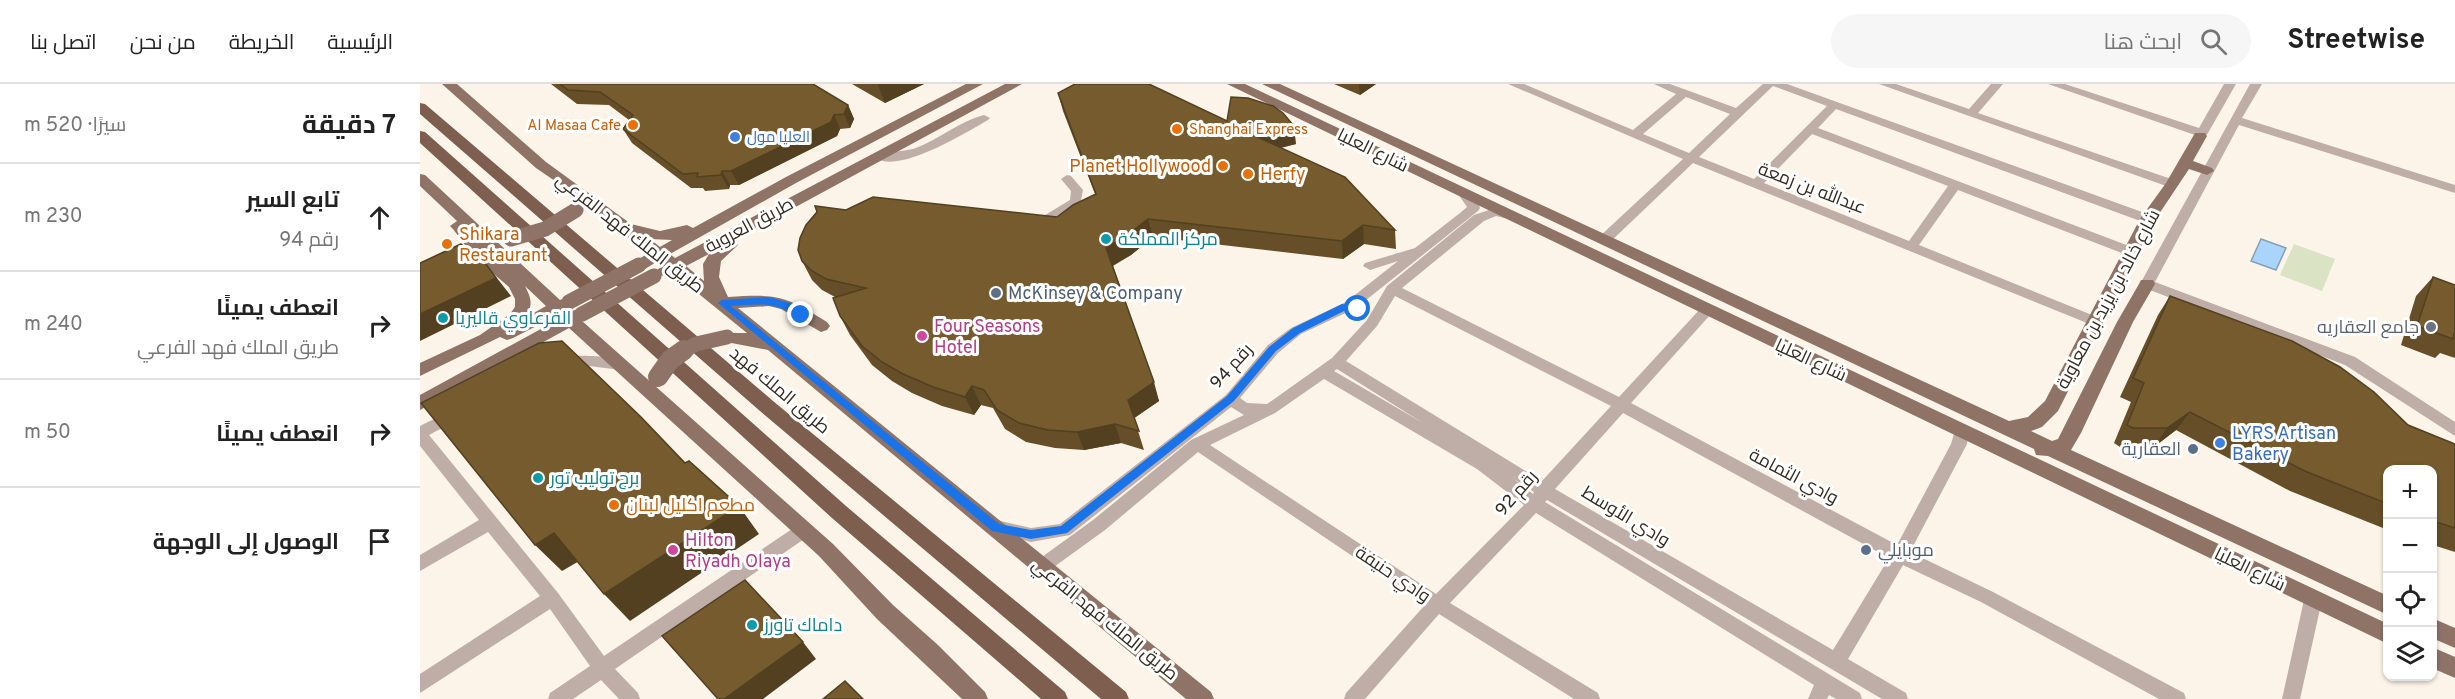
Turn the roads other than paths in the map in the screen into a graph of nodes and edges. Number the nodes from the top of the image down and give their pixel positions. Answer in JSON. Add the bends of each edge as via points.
{"nodes":[{"id":1,"x":449,"y":84,"type":"edge"},
{"id":2,"x":976,"y":84,"type":"edge"},
{"id":3,"x":1015,"y":84,"type":"edge"},
{"id":4,"x":1234,"y":84,"type":"edge"},
{"id":5,"x":1269,"y":84,"type":"edge"},
{"id":6,"x":1514,"y":84,"type":"edge"},
{"id":7,"x":1660,"y":84,"type":"edge"},
{"id":8,"x":1885,"y":84,"type":"edge"},
{"id":9,"x":1997,"y":84,"type":"edge"},
{"id":10,"x":2054,"y":84,"type":"edge"},
{"id":11,"x":2230,"y":84,"type":"edge"},
{"id":12,"x":2256,"y":84,"type":"edge"},
{"id":13,"x":1768,"y":85,"type":"edge"},
{"id":14,"x":1684,"y":93,"type":"junction"},
{"id":15,"x":1834,"y":105,"type":"junction"},
{"id":16,"x":420,"y":107,"type":"edge"},
{"id":17,"x":1738,"y":114,"type":"junction"},
{"id":18,"x":1971,"y":114,"type":"junction"},
{"id":19,"x":984,"y":118,"type":"dead end"},
{"id":20,"x":2236,"y":120,"type":"junction"},
{"id":21,"x":1810,"y":129,"type":"junction"},
{"id":22,"x":2201,"y":134,"type":"junction"},
{"id":23,"x":420,"y":135,"type":"edge"},
{"id":24,"x":1634,"y":135,"type":"junction"},
{"id":25,"x":881,"y":157,"type":"junction"},
{"id":26,"x":1690,"y":158,"type":"junction"},
{"id":27,"x":2184,"y":162,"type":"junction"},
{"id":28,"x":542,"y":165,"type":"junction"},
{"id":29,"x":2207,"y":171,"type":"junction"},
{"id":30,"x":420,"y":178,"type":"edge"},
{"id":31,"x":1067,"y":179,"type":"dead end"},
{"id":32,"x":791,"y":180,"type":"junction"},
{"id":33,"x":2173,"y":184,"type":"junction"},
{"id":34,"x":1755,"y":185,"type":"junction"},
{"id":35,"x":1955,"y":186,"type":"junction"},
{"id":36,"x":2455,"y":189,"type":"edge"},
{"id":37,"x":809,"y":193,"type":"junction"},
{"id":38,"x":1464,"y":194,"type":"junction"},
{"id":39,"x":447,"y":203,"type":"junction"},
{"id":40,"x":1532,"y":206,"type":"junction"},
{"id":41,"x":1517,"y":218,"type":"junction"},
{"id":42,"x":2148,"y":219,"type":"junction"},
{"id":43,"x":1020,"y":223,"type":"edge"},
{"id":44,"x":620,"y":224,"type":"junction"},
{"id":45,"x":1604,"y":240,"type":"junction"},
{"id":46,"x":1912,"y":246,"type":"junction"},
{"id":47,"x":1421,"y":250,"type":"junction"},
{"id":48,"x":2132,"y":252,"type":"junction"},
{"id":49,"x":660,"y":254,"type":"junction"},
{"id":50,"x":673,"y":266,"type":"junction"},
{"id":51,"x":1370,"y":266,"type":"dead end"},
{"id":52,"x":2147,"y":284,"type":"junction"},
{"id":53,"x":1392,"y":289,"type":"junction"},
{"id":54,"x":722,"y":303,"type":"junction"},
{"id":55,"x":1342,"y":307,"type":"junction"},
{"id":56,"x":1706,"y":310,"type":"junction"},
{"id":57,"x":570,"y":311,"type":"junction"},
{"id":58,"x":533,"y":321,"type":"junction"},
{"id":59,"x":2097,"y":322,"type":"junction"},
{"id":60,"x":1372,"y":323,"type":"junction"},
{"id":61,"x":821,"y":326,"type":"dead end"},
{"id":62,"x":486,"y":339,"type":"junction"},
{"id":63,"x":771,"y":345,"type":"junction"},
{"id":64,"x":465,"y":356,"type":"junction"},
{"id":65,"x":621,"y":365,"type":"junction"},
{"id":66,"x":541,"y":367,"type":"edge"},
{"id":67,"x":1330,"y":367,"type":"junction"},
{"id":68,"x":420,"y":370,"type":"edge"},
{"id":69,"x":420,"y":380,"type":"edge"},
{"id":70,"x":1231,"y":399,"type":"junction"},
{"id":71,"x":420,"y":403,"type":"edge"},
{"id":72,"x":668,"y":405,"type":"junction"},
{"id":73,"x":1622,"y":405,"type":"junction"},
{"id":74,"x":469,"y":406,"type":"edge"},
{"id":75,"x":2052,"y":406,"type":"junction"},
{"id":76,"x":1270,"y":409,"type":"junction"},
{"id":77,"x":2078,"y":419,"type":"junction"},
{"id":78,"x":2006,"y":428,"type":"junction"},
{"id":79,"x":2455,"y":430,"type":"edge"},
{"id":80,"x":1962,"y":431,"type":"junction"},
{"id":81,"x":420,"y":434,"type":"edge"},
{"id":82,"x":1197,"y":444,"type":"junction"},
{"id":83,"x":2050,"y":449,"type":"junction"},
{"id":84,"x":2001,"y":451,"type":"junction"},
{"id":85,"x":1144,"y":469,"type":"junction"},
{"id":86,"x":1539,"y":497,"type":"junction"},
{"id":87,"x":489,"y":523,"type":"junction"},
{"id":88,"x":1099,"y":525,"type":"junction"},
{"id":89,"x":996,"y":527,"type":"junction"},
{"id":90,"x":804,"y":530,"type":"junction"},
{"id":91,"x":1900,"y":555,"type":"junction"},
{"id":92,"x":420,"y":564,"type":"edge"},
{"id":93,"x":1041,"y":567,"type":"junction"},
{"id":94,"x":552,"y":598,"type":"junction"},
{"id":95,"x":2313,"y":600,"type":"junction"},
{"id":96,"x":1437,"y":604,"type":"junction"},
{"id":97,"x":2383,"y":604,"type":"edge"},
{"id":98,"x":2437,"y":629,"type":"edge"},
{"id":99,"x":2383,"y":633,"type":"edge"},
{"id":100,"x":2455,"y":638,"type":"edge"},
{"id":101,"x":2437,"y":659,"type":"edge"},
{"id":102,"x":1836,"y":662,"type":"junction"},
{"id":103,"x":602,"y":668,"type":"junction"},
{"id":104,"x":2455,"y":668,"type":"edge"},
{"id":105,"x":420,"y":684,"type":"edge"},
{"id":106,"x":1822,"y":691,"type":"edge"},
{"id":107,"x":557,"y":699,"type":"edge"},
{"id":108,"x":631,"y":699,"type":"edge"},
{"id":109,"x":977,"y":699,"type":"edge"},
{"id":110,"x":1057,"y":699,"type":"edge"},
{"id":111,"x":1118,"y":699,"type":"edge"},
{"id":112,"x":1203,"y":699,"type":"edge"},
{"id":113,"x":1353,"y":699,"type":"edge"},
{"id":114,"x":1591,"y":699,"type":"edge"},
{"id":115,"x":1853,"y":699,"type":"edge"},
{"id":116,"x":1899,"y":699,"type":"edge"},
{"id":117,"x":2177,"y":699,"type":"edge"},
{"id":118,"x":2291,"y":699,"type":"edge"}],
"edges":[{"from":1,"to":28,"type":"main road","name":"طريق الملك فهد الفرعي"},
{"from":2,"to":32,"type":"main road","name":"طريق العروبة"},
{"from":3,"to":25,"type":"main road","name":"طريق العروبة"},
{"from":4,"to":38,"type":"main road","name":"شارع العليا"},
{"from":5,"to":40,"type":"main road","name":"شارع العليا"},
{"from":6,"to":24,"type":"street","name":"عبدالله بن زمعة"},
{"from":7,"to":14,"type":"street"},
{"from":8,"to":18,"type":"street"},
{"from":9,"to":18,"type":"street"},
{"from":10,"to":22,"type":"street"},
{"from":11,"to":22,"type":"street","name":"شارع خالد بن يزيد بن معاوية"},
{"from":12,"to":20,"type":"street","name":"شارع خالد بن يزيد بن معاوية"},
{"from":13,"to":15,"type":"street"},
{"from":13,"to":17,"type":"street"},
{"from":14,"to":17,"type":"street"},
{"from":14,"to":24,"type":"street"},
{"from":15,"to":21,"type":"street"},
{"from":15,"to":42,"type":"street"},
{"from":16,"to":111,"type":"highway","name":"طريق الملك فهد","via":[[868,494]]},
{"from":17,"to":26,"type":"street"},
{"from":18,"to":33,"type":"street"},
{"from":19,"to":25,"type":"street","via":[[915,153]]},
{"from":20,"to":29,"type":"street","name":"شارع خالد بن يزيد بن معاوية"},
{"from":20,"to":36,"type":"street"},
{"from":21,"to":34,"type":"street"},
{"from":21,"to":35,"type":"street"},
{"from":22,"to":27,"type":"main road","name":"شارع خالد بن يزيد بن معاوية"},
{"from":23,"to":110,"type":"highway","via":[[839,512]]},
{"from":24,"to":26,"type":"street","name":"عبدالله بن زمعة"},
{"from":25,"to":37,"type":"main road","name":"طريق العروبة"},
{"from":26,"to":34,"type":"street","name":"عبدالله بن زمعة"},
{"from":26,"to":45,"type":"street"},
{"from":27,"to":29,"type":"main road"},
{"from":27,"to":33,"type":"main road","name":"شارع خالد بن يزيد بن معاوية"},
{"from":28,"to":39,"type":"main road","bridge":true,"via":[[578,205],[551,227],[524,237],[498,240],[480,234]]},
{"from":28,"to":44,"type":"main road","name":"طريق الملك فهد الفرعي"},
{"from":29,"to":52,"type":"street","name":"شارع خالد بن يزيد بن معاوية"},
{"from":30,"to":39,"type":"main road"},
{"from":31,"to":43,"type":"street","via":[[1077,190],[1075,204],[1040,224]]},
{"from":32,"to":44,"type":"main road","via":[[669,237],[653,236]]},
{"from":32,"to":49,"type":"main road","name":"طريق العروبة"},
{"from":33,"to":42,"type":"main road","name":"شارع خالد بن يزيد بن معاوية"},
{"from":34,"to":46,"type":"street","name":"عبدالله بن زمعة"},
{"from":35,"to":46,"type":"street"},
{"from":35,"to":48,"type":"street"},
{"from":37,"to":50,"type":"main road","name":"طريق العروبة"},
{"from":37,"to":54,"type":"main road","via":[[714,256],[709,272]]},
{"from":38,"to":41,"type":"main road","name":"شارع العليا"},
{"from":38,"to":47,"type":"street","name":"رقم 94","via":[[1474,208]]},
{"from":39,"to":57,"type":"main road"},
{"from":39,"to":62,"type":"main road","via":[[475,256],[516,284],[523,299],[516,318]]},
{"from":40,"to":41,"type":"main road","via":[[1507,206]]},
{"from":40,"to":45,"type":"main road","name":"شارع العليا"},
{"from":41,"to":53,"type":"street","via":[[1495,212],[1479,218]]},
{"from":41,"to":56,"type":"main road","name":"شارع العليا"},
{"from":42,"to":48,"type":"main road","name":"شارع خالد بن يزيد بن معاوية"},
{"from":44,"to":49,"type":"main road","name":"طريق الملك فهد الفرعي"},
{"from":45,"to":78,"type":"main road","name":"شارع العليا"},
{"from":46,"to":59,"type":"street","name":"عبدالله بن زمعة"},
{"from":47,"to":51,"type":"street"},
{"from":47,"to":55,"type":"street","name":"رقم 94","via":[[1351,305]]},
{"from":48,"to":59,"type":"main road","name":"شارع خالد بن يزيد بن معاوية"},
{"from":49,"to":50,"type":"main road","name":"طريق الملك فهد الفرعي"},
{"from":49,"to":57,"type":"main road","name":"طريق العروبة","bridge":true},
{"from":50,"to":54,"type":"main road","name":"طريق الملك فهد الفرعي"},
{"from":50,"to":57,"type":"main road","name":"طريق العروبة","bridge":true},
{"from":52,"to":77,"type":"main road","name":"شارع خالد بن يزيد بن معاوية"},
{"from":52,"to":79,"type":"street","via":[[2350,361]]},
{"from":53,"to":60,"type":"street"},
{"from":53,"to":73,"type":"street","name":"وادي الثمامة"},
{"from":54,"to":61,"type":"main road","via":[[769,300],[787,305]]},
{"from":54,"to":63,"type":"main road","name":"طريق الملك فهد الفرعي"},
{"from":55,"to":60,"type":"street","via":[[1366,313]]},
{"from":55,"to":70,"type":"street","name":"رقم 94","via":[[1296,331],[1273,349]]},
{"from":56,"to":73,"type":"street","name":"رقم 92"},
{"from":56,"to":80,"type":"main road","name":"شارع العليا"},
{"from":57,"to":58,"type":"main road","name":"طريق العروبة"},
{"from":57,"to":65,"type":"main road"},
{"from":57,"to":71,"type":"main road","name":"طريق العروبة"},
{"from":58,"to":62,"type":"main road"},
{"from":58,"to":64,"type":"main road","name":"طريق العروبة"},
{"from":59,"to":75,"type":"main road","name":"شارع خالد بن يزيد بن معاوية"},
{"from":60,"to":67,"type":"street"},
{"from":62,"to":64,"type":"main road"},
{"from":62,"to":68,"type":"main road"},
{"from":63,"to":72,"type":"main road","bridge":true,"via":[[727,337],[682,350],[658,377]]},
{"from":63,"to":89,"type":"main road","name":"طريق الملك فهد الفرعي"},
{"from":64,"to":69,"type":"main road","name":"طريق العروبة"},
{"from":65,"to":66,"type":"street","via":[[563,361]]},
{"from":65,"to":72,"type":"main road"},
{"from":67,"to":76,"type":"street"},
{"from":67,"to":86,"type":"street","name":"وادي الأوسط"},
{"from":70,"to":76,"type":"street","via":[[1244,409]]},
{"from":70,"to":85,"type":"street","name":"رقم 94"},
{"from":72,"to":90,"type":"main road"},
{"from":73,"to":86,"type":"street","name":"رقم 92"},
{"from":73,"to":91,"type":"street","name":"وادي الثمامة"},
{"from":74,"to":81,"type":"street"},
{"from":75,"to":77,"type":"main road","via":[[2062,416]]},
{"from":75,"to":78,"type":"main road","name":"شارع خالد بن يزيد بن معاوية","via":[[2035,422]]},
{"from":76,"to":82,"type":"street"},
{"from":77,"to":83,"type":"main road","name":"شارع خالد بن يزيد بن معاوية","via":[[2064,445]]},
{"from":78,"to":83,"type":"main road","name":"شارع العليا"},
{"from":80,"to":84,"type":"main road","name":"شارع العليا"},
{"from":80,"to":91,"type":"street","via":[[1959,444]]},
{"from":81,"to":87,"type":"street"},
{"from":82,"to":88,"type":"street"},
{"from":82,"to":96,"type":"street","name":"وادي حنيفة"},
{"from":83,"to":84,"type":"main road"},
{"from":83,"to":97,"type":"main road","name":"شارع العليا"},
{"from":84,"to":95,"type":"main road","name":"شارع العليا"},
{"from":85,"to":88,"type":"street","via":[[1141,480],[1107,510]]},
{"from":85,"to":89,"type":"street","name":"رقم 94","via":[[1064,530],[1031,535]]},
{"from":86,"to":96,"type":"street","name":"رقم 92"},
{"from":86,"to":102,"type":"street","name":"وادي الأوسط"},
{"from":86,"to":106,"type":"street","name":"وادي الأوسط"},
{"from":87,"to":92,"type":"street"},
{"from":87,"to":94,"type":"street"},
{"from":88,"to":93,"type":"street"},
{"from":89,"to":93,"type":"main road","name":"طريق الملك فهد الفرعي"},
{"from":90,"to":103,"type":"street"},
{"from":90,"to":109,"type":"main road"},
{"from":91,"to":102,"type":"street"},
{"from":91,"to":117,"type":"street","name":"وادي الثمامة"},
{"from":93,"to":112,"type":"main road","name":"طريق الملك فهد الفرعي"},
{"from":94,"to":103,"type":"street"},
{"from":94,"to":105,"type":"street"},
{"from":95,"to":99,"type":"main road","name":"شارع العليا"},
{"from":95,"to":118,"type":"street"},
{"from":96,"to":113,"type":"street","name":"رقم 92"},
{"from":96,"to":114,"type":"street","name":"وادي حنيفة"},
{"from":98,"to":100,"type":"main road"},
{"from":101,"to":104,"type":"main road"},
{"from":102,"to":116,"type":"street","name":"وادي الأوسط"},
{"from":103,"to":107,"type":"street"},
{"from":103,"to":108,"type":"street"},
{"from":106,"to":115,"type":"street","name":"وادي الأوسط"}]}
